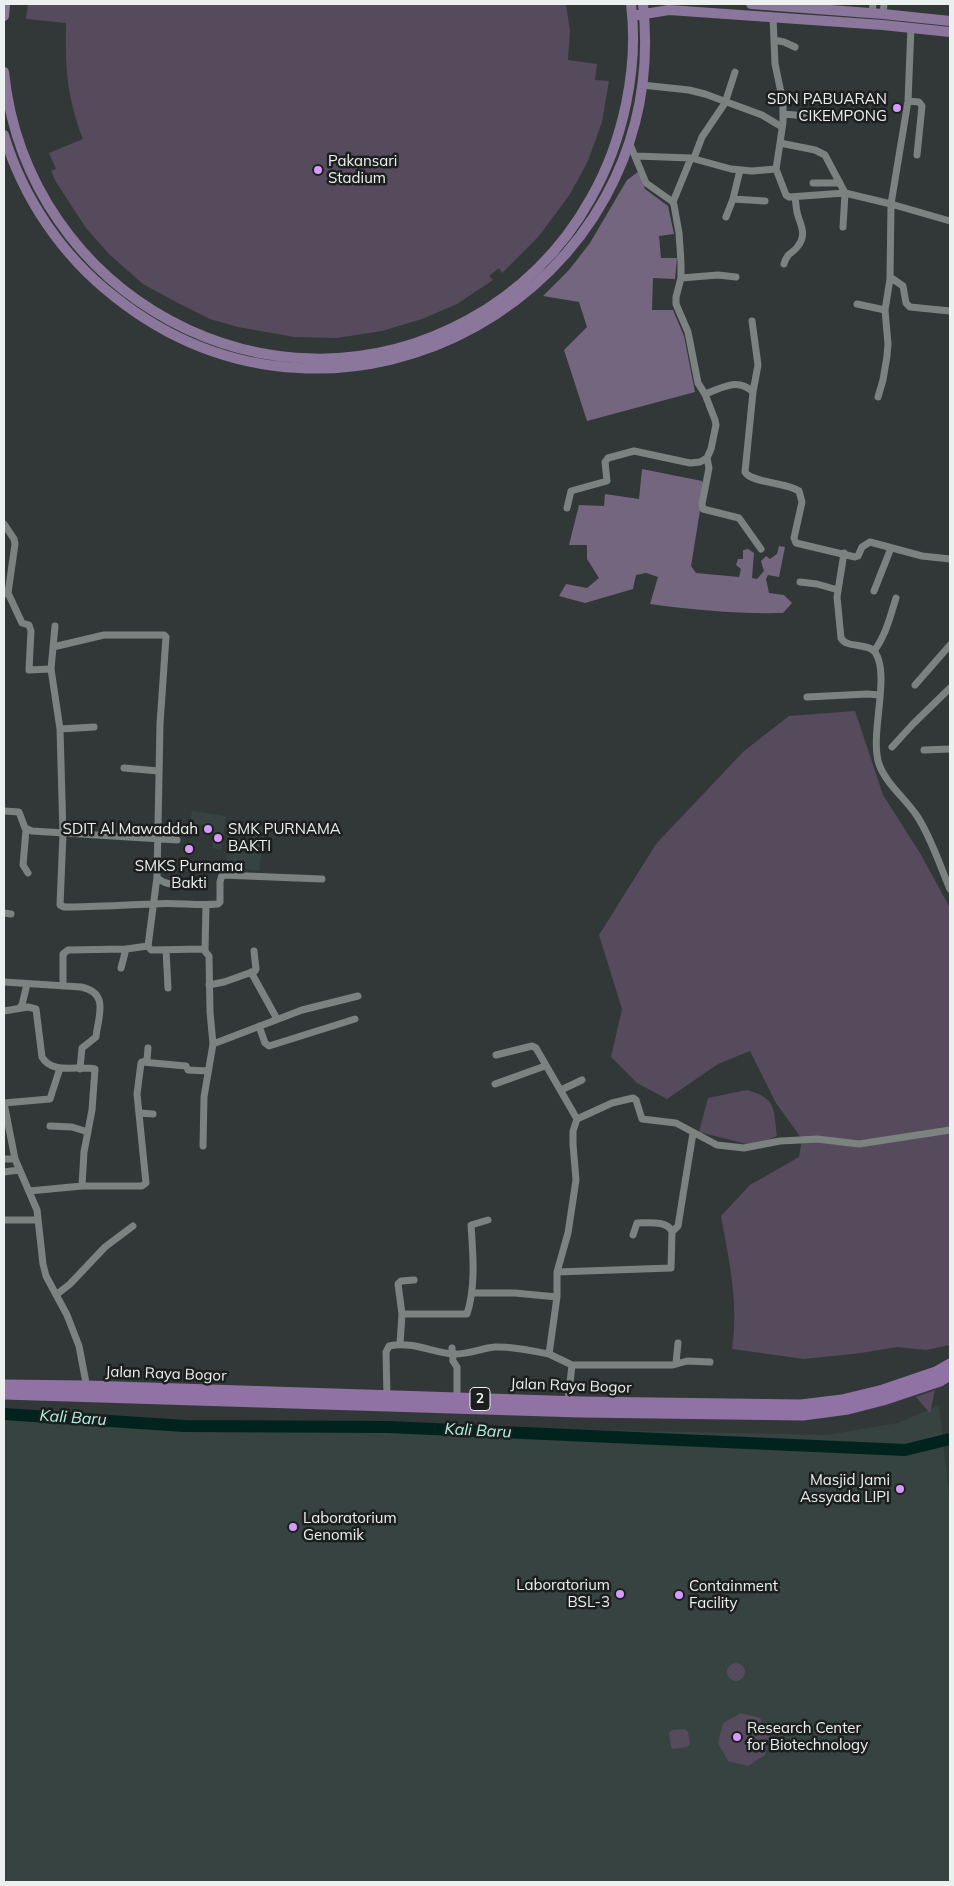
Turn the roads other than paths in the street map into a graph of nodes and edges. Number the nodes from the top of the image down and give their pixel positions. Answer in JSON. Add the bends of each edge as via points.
{"nodes":[{"id":1,"x":6,"y":4,"type":"edge"},
{"id":2,"x":631,"y":4,"type":"edge"},
{"id":3,"x":751,"y":4,"type":"edge"},
{"id":4,"x":644,"y":9,"type":"edge"},
{"id":5,"x":878,"y":14,"type":"edge"},
{"id":6,"x":4,"y":16,"type":"edge"},
{"id":7,"x":632,"y":16,"type":"junction"},
{"id":8,"x":773,"y":17,"type":"junction"},
{"id":9,"x":950,"y":22,"type":"edge"},
{"id":10,"x":911,"y":27,"type":"junction"},
{"id":11,"x":950,"y":32,"type":"edge"},
{"id":12,"x":774,"y":40,"type":"junction"},
{"id":13,"x":795,"y":47,"type":"dead end"},
{"id":14,"x":4,"y":72,"type":"edge"},
{"id":15,"x":735,"y":72,"type":"dead end"},
{"id":16,"x":642,"y":85,"type":"junction"},
{"id":17,"x":5,"y":88,"type":"edge"},
{"id":18,"x":908,"y":101,"type":"junction"},
{"id":19,"x":726,"y":103,"type":"junction"},
{"id":20,"x":783,"y":114,"type":"junction"},
{"id":21,"x":844,"y":119,"type":"dead end"},
{"id":22,"x":782,"y":128,"type":"junction"},
{"id":23,"x":4,"y":134,"type":"edge"},
{"id":24,"x":629,"y":142,"type":"junction"},
{"id":25,"x":780,"y":143,"type":"junction"},
{"id":26,"x":917,"y":155,"type":"dead end"},
{"id":27,"x":636,"y":156,"type":"junction"},
{"id":28,"x":692,"y":158,"type":"junction"},
{"id":29,"x":607,"y":166,"type":"junction"},
{"id":30,"x":776,"y":169,"type":"junction"},
{"id":31,"x":740,"y":170,"type":"junction"},
{"id":32,"x":618,"y":172,"type":"junction"},
{"id":33,"x":812,"y":183,"type":"dead end"},
{"id":34,"x":840,"y":183,"type":"junction"},
{"id":35,"x":845,"y":193,"type":"junction"},
{"id":36,"x":795,"y":197,"type":"junction"},
{"id":37,"x":733,"y":199,"type":"junction"},
{"id":38,"x":765,"y":200,"type":"dead end"},
{"id":39,"x":673,"y":202,"type":"junction"},
{"id":40,"x":891,"y":204,"type":"junction"},
{"id":41,"x":726,"y":217,"type":"dead end"},
{"id":42,"x":950,"y":221,"type":"edge"},
{"id":43,"x":843,"y":227,"type":"dead end"},
{"id":44,"x":784,"y":264,"type":"dead end"},
{"id":45,"x":890,"y":277,"type":"junction"},
{"id":46,"x":681,"y":278,"type":"junction"},
{"id":47,"x":736,"y":278,"type":"dead end"},
{"id":48,"x":857,"y":304,"type":"dead end"},
{"id":49,"x":885,"y":310,"type":"junction"},
{"id":50,"x":950,"y":311,"type":"edge"},
{"id":51,"x":752,"y":321,"type":"dead end"},
{"id":52,"x":754,"y":392,"type":"junction"},
{"id":53,"x":705,"y":393,"type":"junction"},
{"id":54,"x":878,"y":397,"type":"dead end"},
{"id":55,"x":707,"y":458,"type":"junction"},
{"id":56,"x":567,"y":508,"type":"dead end"},
{"id":57,"x":4,"y":524,"type":"edge"},
{"id":58,"x":891,"y":548,"type":"junction"},
{"id":59,"x":761,"y":549,"type":"dead end"},
{"id":60,"x":844,"y":553,"type":"junction"},
{"id":61,"x":950,"y":559,"type":"edge"},
{"id":62,"x":800,"y":582,"type":"dead end"},
{"id":63,"x":838,"y":590,"type":"junction"},
{"id":64,"x":874,"y":591,"type":"dead end"},
{"id":65,"x":6,"y":594,"type":"edge"},
{"id":66,"x":896,"y":598,"type":"dead end"},
{"id":67,"x":55,"y":626,"type":"dead end"},
{"id":68,"x":950,"y":645,"type":"edge"},
{"id":69,"x":52,"y":647,"type":"junction"},
{"id":70,"x":874,"y":652,"type":"junction"},
{"id":71,"x":51,"y":669,"type":"junction"},
{"id":72,"x":915,"y":685,"type":"dead end"},
{"id":73,"x":950,"y":688,"type":"edge"},
{"id":74,"x":880,"y":695,"type":"junction"},
{"id":75,"x":807,"y":697,"type":"dead end"},
{"id":76,"x":94,"y":727,"type":"dead end"},
{"id":77,"x":60,"y":729,"type":"junction"},
{"id":78,"x":892,"y":747,"type":"dead end"},
{"id":79,"x":950,"y":748,"type":"edge"},
{"id":80,"x":924,"y":750,"type":"dead end"},
{"id":81,"x":124,"y":768,"type":"dead end"},
{"id":82,"x":159,"y":771,"type":"junction"},
{"id":83,"x":4,"y":811,"type":"edge"},
{"id":84,"x":26,"y":830,"type":"junction"},
{"id":85,"x":63,"y":834,"type":"junction"},
{"id":86,"x":158,"y":838,"type":"junction"},
{"id":87,"x":177,"y":840,"type":"dead end"},
{"id":88,"x":28,"y":873,"type":"dead end"},
{"id":89,"x":157,"y":877,"type":"junction"},
{"id":90,"x":322,"y":880,"type":"dead end"},
{"id":91,"x":186,"y":884,"type":"dead end"},
{"id":92,"x":950,"y":889,"type":"edge"},
{"id":93,"x":154,"y":904,"type":"junction"},
{"id":94,"x":206,"y":905,"type":"junction"},
{"id":95,"x":148,"y":946,"type":"junction"},
{"id":96,"x":126,"y":949,"type":"junction"},
{"id":97,"x":166,"y":950,"type":"junction"},
{"id":98,"x":206,"y":950,"type":"junction"},
{"id":99,"x":254,"y":952,"type":"dead end"},
{"id":100,"x":121,"y":968,"type":"dead end"},
{"id":101,"x":251,"y":972,"type":"junction"},
{"id":102,"x":4,"y":982,"type":"edge"},
{"id":103,"x":27,"y":984,"type":"junction"},
{"id":104,"x":209,"y":985,"type":"junction"},
{"id":105,"x":63,"y":986,"type":"junction"},
{"id":106,"x":168,"y":988,"type":"dead end"},
{"id":107,"x":358,"y":996,"type":"dead end"},
{"id":108,"x":19,"y":1008,"type":"junction"},
{"id":109,"x":4,"y":1011,"type":"edge"},
{"id":110,"x":277,"y":1019,"type":"junction"},
{"id":111,"x":355,"y":1019,"type":"dead end"},
{"id":112,"x":260,"y":1026,"type":"junction"},
{"id":113,"x":213,"y":1044,"type":"junction"},
{"id":114,"x":148,"y":1048,"type":"dead end"},
{"id":115,"x":496,"y":1055,"type":"dead end"},
{"id":116,"x":142,"y":1062,"type":"junction"},
{"id":117,"x":545,"y":1066,"type":"junction"},
{"id":118,"x":60,"y":1068,"type":"junction"},
{"id":119,"x":80,"y":1069,"type":"junction"},
{"id":120,"x":208,"y":1071,"type":"junction"},
{"id":121,"x":582,"y":1080,"type":"dead end"},
{"id":122,"x":495,"y":1084,"type":"dead end"},
{"id":123,"x":561,"y":1090,"type":"junction"},
{"id":124,"x":4,"y":1103,"type":"edge"},
{"id":125,"x":139,"y":1112,"type":"junction"},
{"id":126,"x":153,"y":1114,"type":"dead end"},
{"id":127,"x":577,"y":1119,"type":"junction"},
{"id":128,"x":50,"y":1126,"type":"dead end"},
{"id":129,"x":950,"y":1130,"type":"edge"},
{"id":130,"x":88,"y":1132,"type":"junction"},
{"id":131,"x":693,"y":1133,"type":"junction"},
{"id":132,"x":203,"y":1146,"type":"dead end"},
{"id":133,"x":4,"y":1159,"type":"edge"},
{"id":134,"x":15,"y":1159,"type":"junction"},
{"id":135,"x":19,"y":1170,"type":"junction"},
{"id":136,"x":4,"y":1172,"type":"edge"},
{"id":137,"x":82,"y":1186,"type":"junction"},
{"id":138,"x":29,"y":1191,"type":"junction"},
{"id":139,"x":4,"y":1220,"type":"edge"},
{"id":140,"x":37,"y":1220,"type":"junction"},
{"id":141,"x":488,"y":1220,"type":"dead end"},
{"id":142,"x":133,"y":1226,"type":"dead end"},
{"id":143,"x":672,"y":1232,"type":"junction"},
{"id":144,"x":633,"y":1235,"type":"dead end"},
{"id":145,"x":557,"y":1272,"type":"junction"},
{"id":146,"x":414,"y":1280,"type":"dead end"},
{"id":147,"x":472,"y":1293,"type":"junction"},
{"id":148,"x":56,"y":1295,"type":"junction"},
{"id":149,"x":557,"y":1297,"type":"junction"},
{"id":150,"x":402,"y":1314,"type":"junction"},
{"id":151,"x":678,"y":1343,"type":"dead end"},
{"id":152,"x":400,"y":1344,"type":"junction"},
{"id":153,"x":452,"y":1351,"type":"junction"},
{"id":154,"x":549,"y":1354,"type":"junction"},
{"id":155,"x":710,"y":1362,"type":"dead end"},
{"id":156,"x":676,"y":1363,"type":"junction"},
{"id":157,"x":950,"y":1364,"type":"edge"},
{"id":158,"x":572,"y":1365,"type":"junction"},
{"id":159,"x":950,"y":1375,"type":"edge"},
{"id":160,"x":4,"y":1385,"type":"edge"},
{"id":161,"x":88,"y":1391,"type":"junction"},
{"id":162,"x":4,"y":1394,"type":"edge"},
{"id":163,"x":387,"y":1396,"type":"junction"},
{"id":164,"x":457,"y":1398,"type":"junction"},
{"id":165,"x":568,"y":1401,"type":"junction"},
{"id":166,"x":581,"y":1407,"type":"junction"}],
"edges":[{"from":1,"to":6,"type":"main road"},
{"from":2,"to":7,"type":"main road"},
{"from":3,"to":5,"type":"main road"},
{"from":4,"to":7,"type":"main road"},
{"from":4,"to":8,"type":"main road"},
{"from":4,"to":16,"type":"main road"},
{"from":5,"to":8,"type":"main road"},
{"from":5,"to":9,"type":"main road"},
{"from":5,"to":10,"type":"main road"},
{"from":7,"to":29,"type":"main road","via":[[631,68],[625,107]]},
{"from":8,"to":12,"type":"street"},
{"from":10,"to":11,"type":"main road"},
{"from":10,"to":18,"type":"street"},
{"from":12,"to":13,"type":"street"},
{"from":12,"to":20,"type":"street"},
{"from":14,"to":17,"type":"main road"},
{"from":15,"to":19,"type":"street"},
{"from":16,"to":19,"type":"street","via":[[689,90]]},
{"from":16,"to":24,"type":"main road"},
{"from":17,"to":29,"type":"main road","via":[[21,149],[35,181],[54,215],[97,268],[143,305],[179,326],[210,340],[279,356],[323,359],[385,352],[452,329],[483,312],[512,292],[554,252],[585,209]]},
{"from":18,"to":26,"type":"street","via":[[919,102],[922,106]]},
{"from":18,"to":40,"type":"street"},
{"from":19,"to":22,"type":"street","via":[[768,118]]},
{"from":19,"to":28,"type":"street","via":[[702,137]]},
{"from":20,"to":21,"type":"street"},
{"from":20,"to":22,"type":"street"},
{"from":22,"to":25,"type":"street"},
{"from":23,"to":32,"type":"main road","via":[[16,169],[42,218],[81,266],[127,307],[153,324],[207,349],[248,361],[306,368],[339,368],[405,357],[452,339],[496,316],[534,286],[568,252],[591,220]]},
{"from":24,"to":27,"type":"street"},
{"from":24,"to":32,"type":"main road"},
{"from":25,"to":30,"type":"street"},
{"from":25,"to":34,"type":"street","via":[[821,152]]},
{"from":27,"to":28,"type":"street"},
{"from":27,"to":39,"type":"street","via":[[646,183]]},
{"from":28,"to":31,"type":"street"},
{"from":28,"to":39,"type":"street"},
{"from":29,"to":32,"type":"main road"},
{"from":30,"to":31,"type":"street"},
{"from":30,"to":36,"type":"street","via":[[786,195]]},
{"from":31,"to":37,"type":"street"},
{"from":33,"to":34,"type":"street"},
{"from":34,"to":35,"type":"street"},
{"from":35,"to":36,"type":"street"},
{"from":35,"to":40,"type":"street"},
{"from":35,"to":43,"type":"street"},
{"from":36,"to":44,"type":"street","via":[[803,237]]},
{"from":37,"to":38,"type":"street"},
{"from":37,"to":41,"type":"street"},
{"from":39,"to":46,"type":"street","via":[[679,233]]},
{"from":40,"to":42,"type":"street"},
{"from":40,"to":45,"type":"street"},
{"from":45,"to":49,"type":"street"},
{"from":45,"to":50,"type":"street","via":[[903,286],[906,303],[910,307]]},
{"from":46,"to":47,"type":"street","via":[[718,275]]},
{"from":46,"to":53,"type":"street","via":[[676,304],[688,332],[698,383]]},
{"from":48,"to":49,"type":"street"},
{"from":49,"to":54,"type":"street","via":[[888,344]]},
{"from":51,"to":52,"type":"street","via":[[758,361]]},
{"from":52,"to":53,"type":"street","via":[[738,384]]},
{"from":52,"to":60,"type":"street","via":[[746,474],[799,492],[802,502],[794,538],[796,543]]},
{"from":53,"to":55,"type":"street","via":[[716,425]]},
{"from":55,"to":56,"type":"street","via":[[690,463],[634,451],[608,458],[605,462],[607,480],[571,491]]},
{"from":55,"to":59,"type":"street","via":[[709,468],[703,508],[740,518]]},
{"from":57,"to":65,"type":"street","via":[[15,544]]},
{"from":58,"to":60,"type":"street","via":[[868,542],[857,557]]},
{"from":58,"to":61,"type":"street"},
{"from":58,"to":64,"type":"street"},
{"from":60,"to":63,"type":"street"},
{"from":62,"to":63,"type":"street"},
{"from":63,"to":70,"type":"street","via":[[841,640]]},
{"from":65,"to":71,"type":"street","via":[[22,623],[29,625],[31,631],[29,670]]},
{"from":66,"to":70,"type":"street","via":[[889,624]]},
{"from":67,"to":69,"type":"street"},
{"from":68,"to":72,"type":"street"},
{"from":69,"to":71,"type":"street"},
{"from":69,"to":82,"type":"street","via":[[104,635],[164,635]]},
{"from":70,"to":74,"type":"street","via":[[882,677]]},
{"from":71,"to":77,"type":"street"},
{"from":73,"to":78,"type":"street"},
{"from":74,"to":75,"type":"street"},
{"from":74,"to":92,"type":"street","via":[[879,764],[919,819]]},
{"from":76,"to":77,"type":"street"},
{"from":77,"to":85,"type":"street"},
{"from":79,"to":80,"type":"street"},
{"from":81,"to":82,"type":"street"},
{"from":82,"to":86,"type":"street"},
{"from":83,"to":84,"type":"street","via":[[20,813]]},
{"from":84,"to":85,"type":"street"},
{"from":84,"to":88,"type":"street","via":[[23,865]]},
{"from":85,"to":86,"type":"street"},
{"from":85,"to":93,"type":"street","via":[[62,906]]},
{"from":86,"to":87,"type":"street"},
{"from":86,"to":89,"type":"street"},
{"from":89,"to":91,"type":"street","via":[[167,884]]},
{"from":89,"to":93,"type":"street"},
{"from":90,"to":94,"type":"street","via":[[222,875],[220,903]]},
{"from":93,"to":94,"type":"street"},
{"from":93,"to":95,"type":"street"},
{"from":94,"to":98,"type":"street"},
{"from":95,"to":96,"type":"street"},
{"from":95,"to":97,"type":"street","via":[[151,950]]},
{"from":96,"to":100,"type":"street"},
{"from":96,"to":105,"type":"street","via":[[65,951],[62,958]]},
{"from":97,"to":98,"type":"street"},
{"from":97,"to":106,"type":"street"},
{"from":98,"to":104,"type":"street"},
{"from":99,"to":101,"type":"street","via":[[256,969]]},
{"from":101,"to":104,"type":"street"},
{"from":101,"to":110,"type":"street"},
{"from":102,"to":103,"type":"street"},
{"from":103,"to":105,"type":"street"},
{"from":103,"to":108,"type":"street"},
{"from":104,"to":113,"type":"street"},
{"from":105,"to":119,"type":"street","via":[[89,989],[97,995],[100,1004],[96,1037],[82,1048]]},
{"from":107,"to":110,"type":"street"},
{"from":108,"to":109,"type":"street"},
{"from":108,"to":118,"type":"street","via":[[36,1009],[42,1057],[45,1062]]},
{"from":110,"to":112,"type":"street"},
{"from":111,"to":112,"type":"street","via":[[269,1046],[264,1043]]},
{"from":112,"to":113,"type":"street"},
{"from":113,"to":120,"type":"street"},
{"from":114,"to":116,"type":"street","via":[[147,1060]]},
{"from":115,"to":117,"type":"street","via":[[532,1046]]},
{"from":116,"to":120,"type":"street"},
{"from":116,"to":125,"type":"street","via":[[137,1094]]},
{"from":117,"to":122,"type":"street"},
{"from":117,"to":123,"type":"street"},
{"from":118,"to":119,"type":"street"},
{"from":118,"to":124,"type":"street","via":[[50,1099]]},
{"from":119,"to":130,"type":"street","via":[[94,1069]]},
{"from":120,"to":132,"type":"street"},
{"from":121,"to":123,"type":"street"},
{"from":123,"to":127,"type":"street"},
{"from":124,"to":134,"type":"street"},
{"from":125,"to":126,"type":"street"},
{"from":125,"to":137,"type":"street","via":[[145,1184]]},
{"from":127,"to":131,"type":"street","via":[[612,1103],[633,1098],[642,1119],[676,1123]]},
{"from":127,"to":145,"type":"street","via":[[573,1144],[576,1180],[568,1233]]},
{"from":128,"to":130,"type":"street"},
{"from":129,"to":131,"type":"street","via":[[859,1144],[817,1139],[780,1141],[744,1148],[717,1145]]},
{"from":130,"to":137,"type":"street"},
{"from":131,"to":143,"type":"street","via":[[678,1226]]},
{"from":133,"to":134,"type":"street"},
{"from":134,"to":135,"type":"street"},
{"from":135,"to":136,"type":"street"},
{"from":135,"to":138,"type":"street"},
{"from":137,"to":138,"type":"street"},
{"from":138,"to":140,"type":"street"},
{"from":139,"to":140,"type":"street"},
{"from":140,"to":148,"type":"street","via":[[43,1264]]},
{"from":141,"to":147,"type":"street","via":[[471,1225]]},
{"from":142,"to":148,"type":"street","via":[[105,1247]]},
{"from":143,"to":144,"type":"street","via":[[666,1224],[638,1223]]},
{"from":143,"to":145,"type":"street","via":[[671,1268]]},
{"from":145,"to":149,"type":"street"},
{"from":146,"to":150,"type":"street","via":[[398,1284]]},
{"from":147,"to":149,"type":"street"},
{"from":147,"to":150,"type":"street","via":[[466,1315]]},
{"from":148,"to":161,"type":"street","via":[[79,1346]]},
{"from":149,"to":154,"type":"street"},
{"from":150,"to":152,"type":"street"},
{"from":151,"to":156,"type":"street"},
{"from":152,"to":153,"type":"street"},
{"from":152,"to":163,"type":"street","via":[[389,1346],[386,1352]]},
{"from":153,"to":154,"type":"street","via":[[498,1347]]},
{"from":153,"to":164,"type":"street","via":[[457,1367]]},
{"from":154,"to":158,"type":"street"},
{"from":155,"to":156,"type":"street","via":[[690,1360]]},
{"from":156,"to":158,"type":"street"},
{"from":157,"to":166,"type":"highway","name":"Jalan Raya Bogor","number":"2","via":[[883,1390],[819,1403]]},
{"from":158,"to":165,"type":"street"},
{"from":159,"to":166,"type":"highway","name":"Jalan Raya Bogor","number":"2","via":[[883,1400],[820,1413],[706,1414]]},
{"from":160,"to":161,"type":"highway","name":"Jalan Raya Bogor","number":"2"},
{"from":161,"to":162,"type":"highway","name":"Jalan Raya Bogor","number":"2"},
{"from":161,"to":163,"type":"highway","name":"Jalan Raya Bogor","number":"2"},
{"from":161,"to":166,"type":"highway","name":"Jalan Raya Bogor","number":"2"},
{"from":163,"to":164,"type":"highway","name":"Jalan Raya Bogor","number":"2"},
{"from":164,"to":165,"type":"highway","name":"Jalan Raya Bogor","number":"2"},
{"from":165,"to":166,"type":"highway","name":"Jalan Raya Bogor","number":"2"}]}
